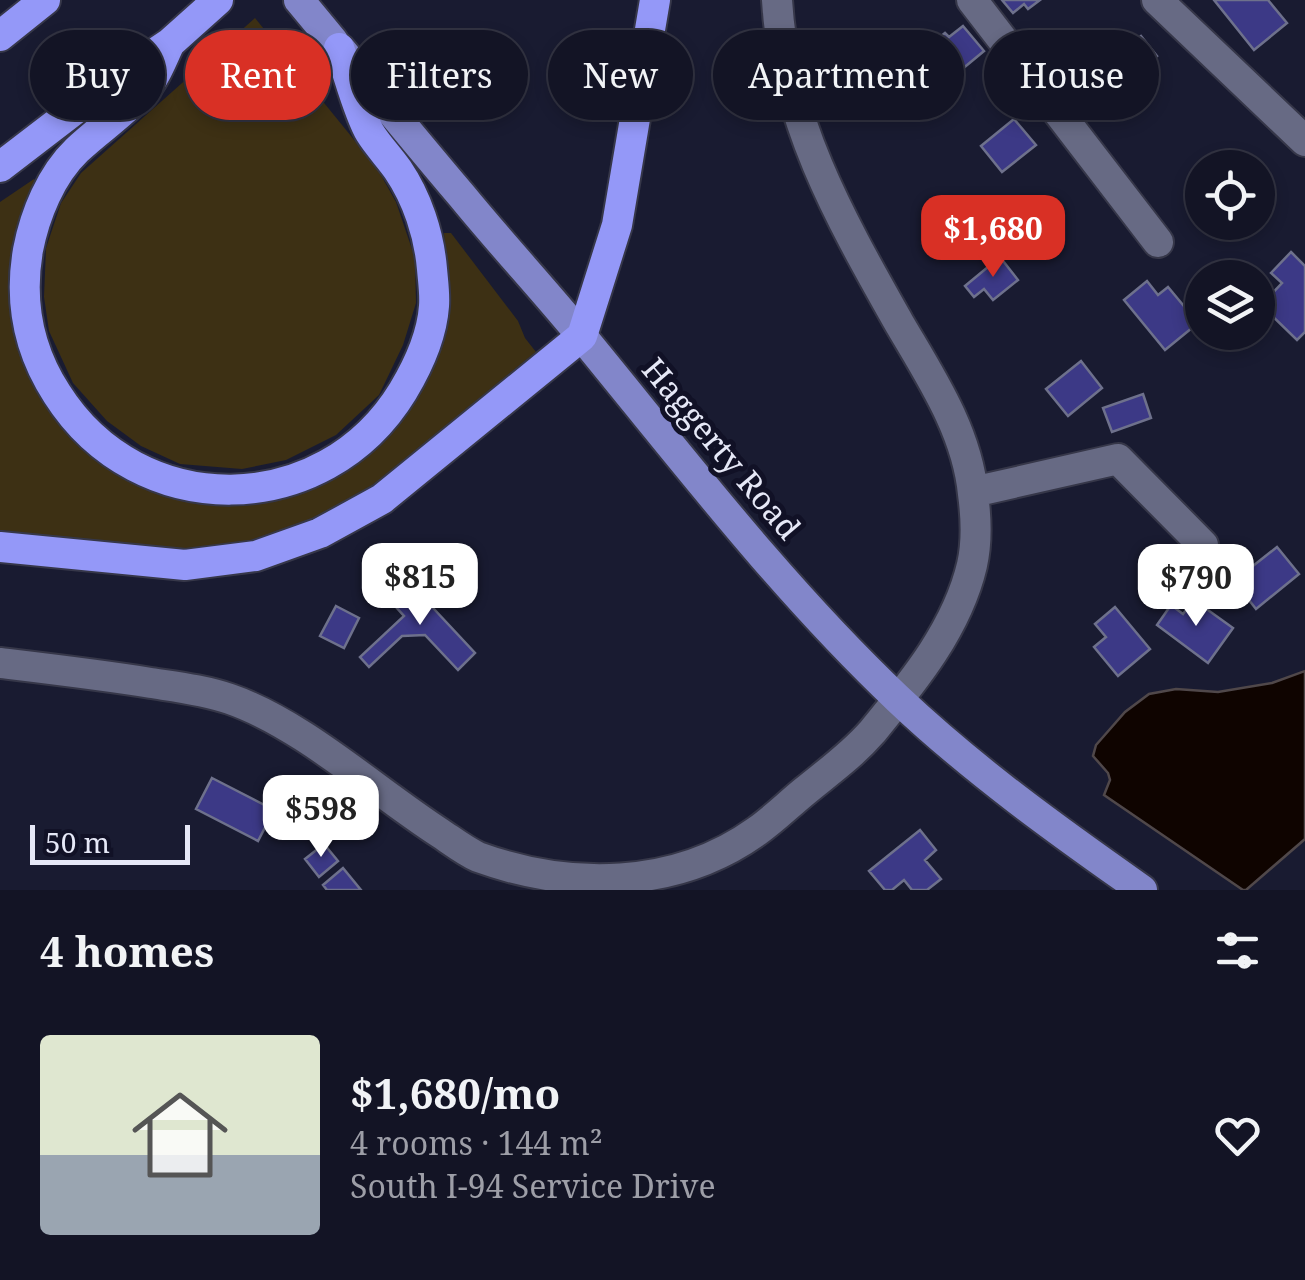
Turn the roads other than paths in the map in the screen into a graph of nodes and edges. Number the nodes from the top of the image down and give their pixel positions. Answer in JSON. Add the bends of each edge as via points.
{"nodes":[{"id":1,"x":45,"y":0,"type":"edge"},
{"id":2,"x":218,"y":0,"type":"edge"},
{"id":3,"x":299,"y":0,"type":"edge"},
{"id":4,"x":655,"y":0,"type":"edge"},
{"id":5,"x":777,"y":0,"type":"edge"},
{"id":6,"x":972,"y":0,"type":"edge"},
{"id":7,"x":1157,"y":0,"type":"edge"},
{"id":8,"x":0,"y":36,"type":"edge"},
{"id":9,"x":170,"y":43,"type":"junction"},
{"id":10,"x":336,"y":44,"type":"junction"},
{"id":11,"x":1305,"y":142,"type":"edge"},
{"id":12,"x":0,"y":167,"type":"edge"},
{"id":13,"x":1158,"y":242,"type":"dead end"},
{"id":14,"x":582,"y":336,"type":"junction"},
{"id":15,"x":973,"y":492,"type":"junction"},
{"id":16,"x":1203,"y":545,"type":"dead end"},
{"id":17,"x":0,"y":546,"type":"edge"},
{"id":18,"x":0,"y":662,"type":"edge"},
{"id":19,"x":899,"y":700,"type":"junction"},
{"id":20,"x":538,"y":884,"type":"edge"},
{"id":21,"x":1142,"y":890,"type":"edge"}],
"edges":[{"from":1,"to":8,"type":"highway"},
{"from":2,"to":9,"type":"highway"},
{"from":3,"to":10,"type":"main road","name":"Haggerty Road"},
{"from":4,"to":14,"type":"highway","via":[[617,225]]},
{"from":5,"to":15,"type":"street","via":[[793,98],[819,172],[945,403],[966,451]]},
{"from":6,"to":13,"type":"street"},
{"from":7,"to":11,"type":"street"},
{"from":9,"to":10,"type":"highway","via":[[147,88],[73,154],[46,193],[28,250],[26,315],[43,374],[86,432],[143,472],[227,490],[300,477],[365,439],[412,377],[428,336],[434,306],[428,240],[399,172],[369,131]]},
{"from":9,"to":12,"type":"highway"},
{"from":10,"to":14,"type":"main road","name":"Haggerty Road"},
{"from":14,"to":17,"type":"highway","via":[[382,499],[320,533],[256,556],[185,565]]},
{"from":14,"to":19,"type":"main road","name":"Haggerty Road","via":[[698,480]]},
{"from":15,"to":16,"type":"street","via":[[1118,459]]},
{"from":15,"to":19,"type":"street","via":[[973,563],[950,627]]},
{"from":18,"to":20,"type":"street","via":[[230,699],[304,737],[478,857]]},
{"from":19,"to":20,"type":"street","via":[[844,760],[755,832],[710,858],[622,884]]},
{"from":19,"to":21,"type":"main road","name":"Haggerty Road"}]}
